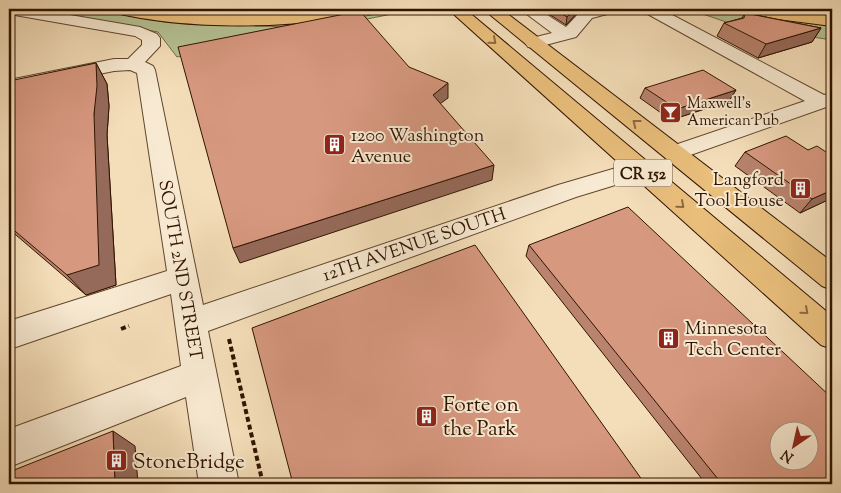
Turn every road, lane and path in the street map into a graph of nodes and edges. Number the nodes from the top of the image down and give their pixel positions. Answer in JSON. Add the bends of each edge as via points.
{"nodes":[{"id":1,"x":9,"y":9,"type":"edge"},
{"id":2,"x":118,"y":9,"type":"edge"},
{"id":3,"x":363,"y":9,"type":"edge"},
{"id":4,"x":456,"y":9,"type":"edge"},
{"id":5,"x":493,"y":9,"type":"edge"},
{"id":6,"x":528,"y":9,"type":"edge"},
{"id":7,"x":609,"y":9,"type":"edge"},
{"id":8,"x":650,"y":9,"type":"edge"},
{"id":9,"x":751,"y":9,"type":"edge"},
{"id":10,"x":793,"y":9,"type":"edge"},
{"id":11,"x":832,"y":12,"type":"edge"},
{"id":12,"x":832,"y":21,"type":"edge"},
{"id":13,"x":565,"y":34,"type":"junction"},
{"id":14,"x":534,"y":43,"type":"junction"},
{"id":15,"x":133,"y":64,"type":"junction"},
{"id":16,"x":532,"y":75,"type":"junction"},
{"id":17,"x":9,"y":86,"type":"edge"},
{"id":18,"x":827,"y":100,"type":"edge"},
{"id":19,"x":674,"y":153,"type":"junction"},
{"id":20,"x":640,"y":169,"type":"junction"},
{"id":21,"x":828,"y":269,"type":"edge"},
{"id":22,"x":183,"y":278,"type":"junction"},
{"id":23,"x":191,"y":323,"type":"junction"},
{"id":24,"x":13,"y":334,"type":"dead end"},
{"id":25,"x":832,"y":335,"type":"edge"},
{"id":26,"x":200,"y":375,"type":"junction"},
{"id":27,"x":9,"y":448,"type":"edge"},
{"id":28,"x":219,"y":484,"type":"edge"}],
"edges":[{"from":1,"to":15,"type":"street","via":[[140,32],[151,38],[151,46]]},
{"from":2,"to":3,"type":"main road","via":[[180,18],[243,20]]},
{"from":4,"to":16,"type":"main road","number":"CR 152","one_way":true},
{"from":5,"to":14,"type":"main road","number":"CR 152"},
{"from":6,"to":13,"type":"street"},
{"from":7,"to":13,"type":"street","via":[[586,15],[570,33]]},
{"from":8,"to":18,"type":"street"},
{"from":9,"to":12,"type":"main road"},
{"from":10,"to":11,"type":"main road"},
{"from":13,"to":14,"type":"street"},
{"from":19,"to":14,"type":"main road","number":"CR 152","one_way":true},
{"from":15,"to":17,"type":"street"},
{"from":15,"to":22,"type":"street","name":"SOUTH 2ND STREET","via":[[146,70]]},
{"from":16,"to":19,"type":"main road","via":[[616,135]]},
{"from":16,"to":20,"type":"main road","number":"CR 152"},
{"from":18,"to":19,"type":"street"},
{"from":19,"to":21,"type":"main road","number":"CR 152"},
{"from":20,"to":21,"type":"main road","via":[[674,177],[697,187],[749,225]]},
{"from":20,"to":23,"type":"street","name":"12TH AVENUE SOUTH","via":[[567,191],[469,239]]},
{"from":20,"to":25,"type":"main road","number":"CR 152","one_way":true},
{"from":22,"to":23,"type":"street","name":"SOUTH 2ND STREET"},
{"from":22,"to":24,"type":"street"},
{"from":23,"to":26,"type":"street","name":"SOUTH 2ND STREET"},
{"from":26,"to":27,"type":"street"},
{"from":26,"to":28,"type":"street","name":"SOUTH 2ND STREET"}]}
